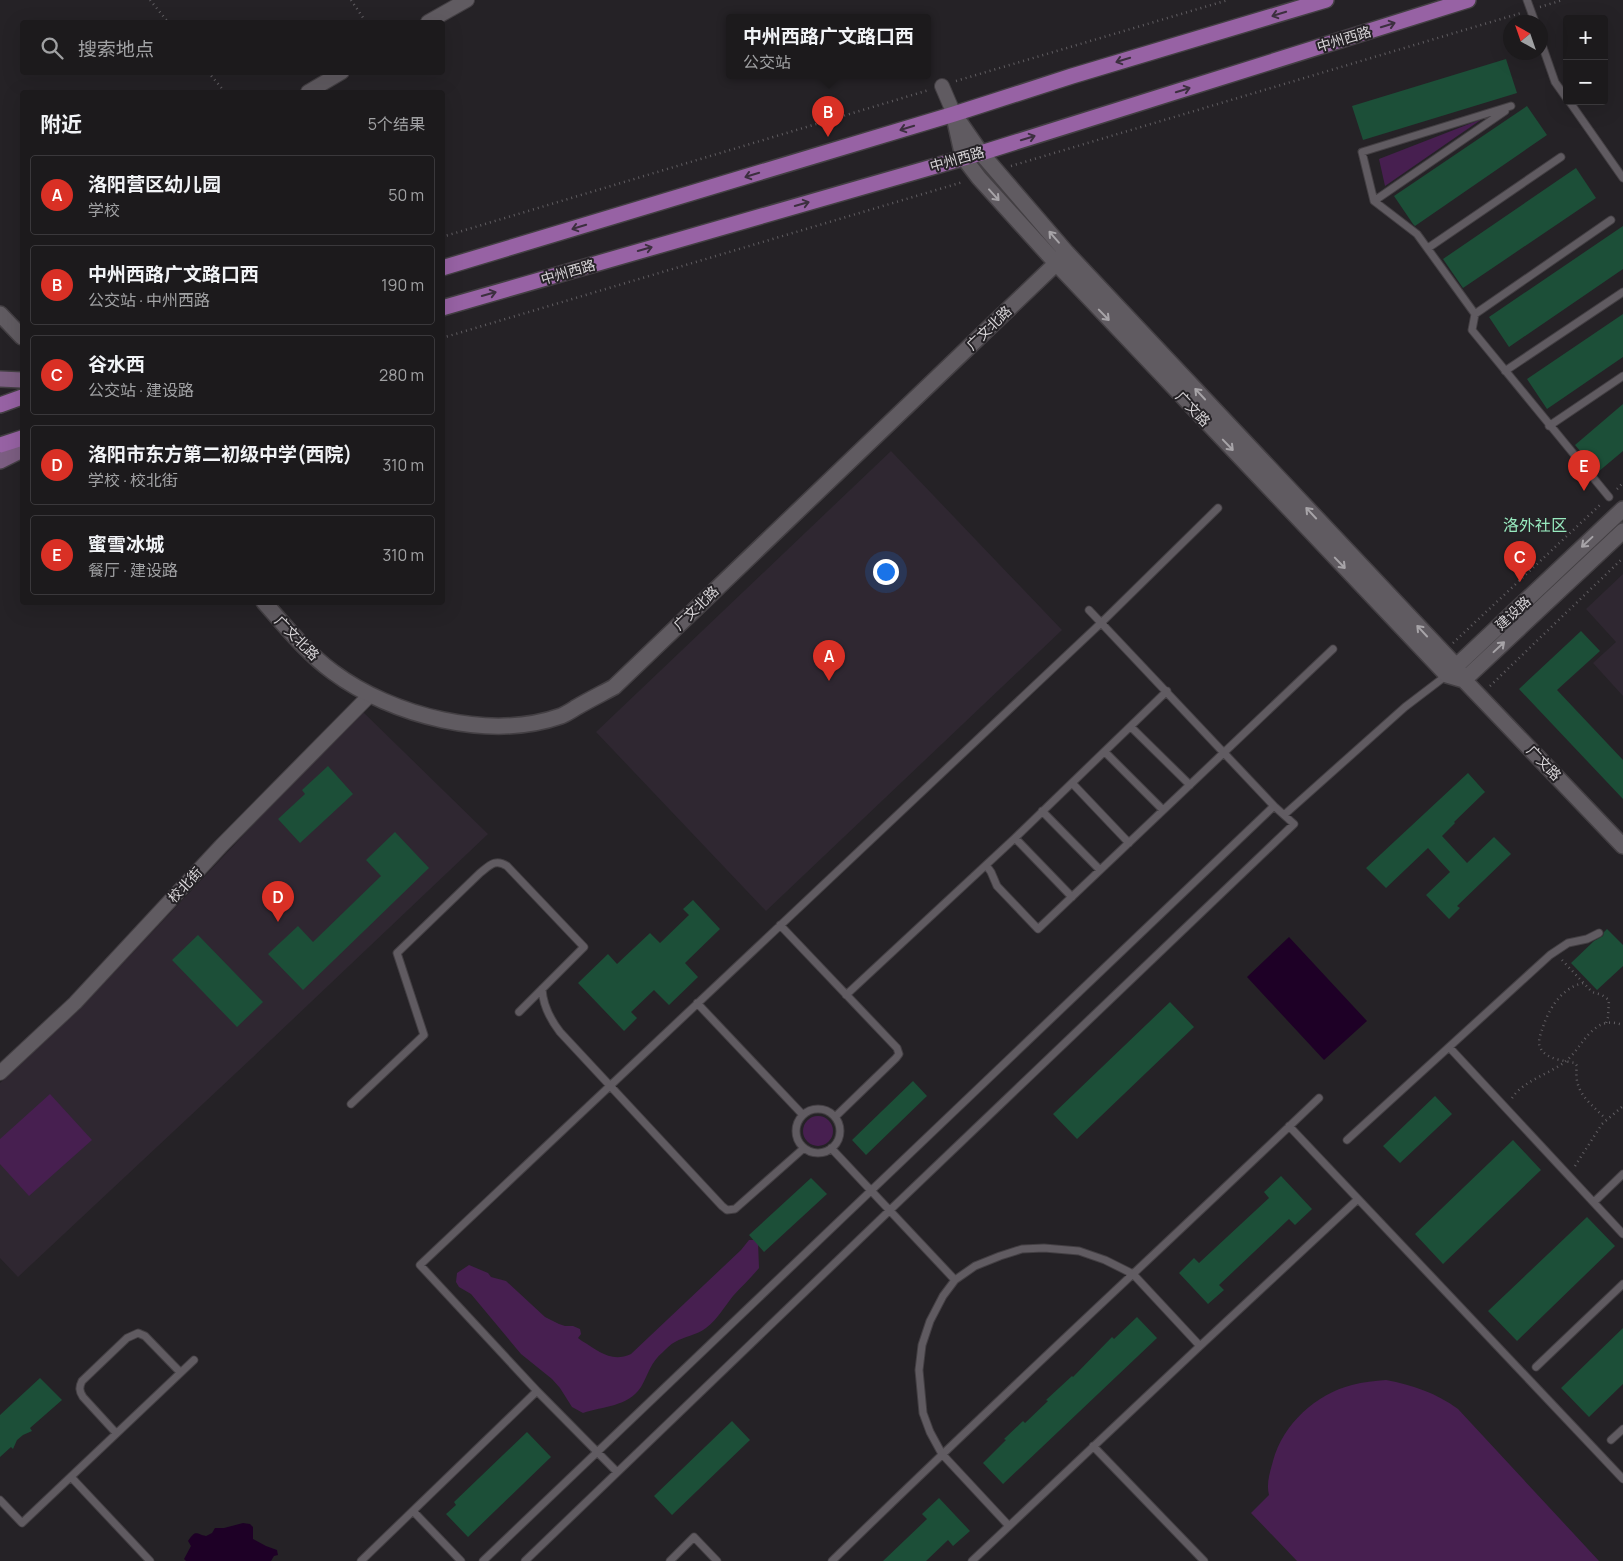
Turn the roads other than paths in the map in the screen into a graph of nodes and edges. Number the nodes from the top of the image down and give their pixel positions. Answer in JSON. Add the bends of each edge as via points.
{"nodes":[{"id":1,"x":467,"y":0,"type":"edge"},
{"id":2,"x":1326,"y":0,"type":"edge"},
{"id":3,"x":1468,"y":0,"type":"edge"},
{"id":4,"x":1527,"y":0,"type":"edge"},
{"id":5,"x":1532,"y":15,"type":"edge"},
{"id":6,"x":432,"y":20,"type":"edge"},
{"id":7,"x":1547,"y":60,"type":"edge"},
{"id":8,"x":337,"y":75,"type":"edge"},
{"id":9,"x":942,"y":86,"type":"road end"},
{"id":10,"x":311,"y":90,"type":"edge"},
{"id":11,"x":1563,"y":93,"type":"edge"},
{"id":12,"x":1572,"y":105,"type":"edge"},
{"id":13,"x":954,"y":114,"type":"junction"},
{"id":14,"x":981,"y":153,"type":"junction"},
{"id":15,"x":963,"y":157,"type":"junction"},
{"id":16,"x":1560,"y":157,"type":"dead end"},
{"id":17,"x":1623,"y":178,"type":"edge"},
{"id":18,"x":1374,"y":201,"type":"junction"},
{"id":19,"x":1611,"y":220,"type":"dead end"},
{"id":20,"x":1428,"y":248,"type":"junction"},
{"id":21,"x":1067,"y":253,"type":"junction"},
{"id":22,"x":1056,"y":264,"type":"junction"},
{"id":23,"x":445,"y":267,"type":"edge"},
{"id":24,"x":1623,"y":292,"type":"edge"},
{"id":25,"x":445,"y":307,"type":"edge"},
{"id":26,"x":0,"y":314,"type":"edge"},
{"id":27,"x":1475,"y":314,"type":"junction"},
{"id":28,"x":20,"y":334,"type":"edge"},
{"id":29,"x":1505,"y":371,"type":"junction"},
{"id":30,"x":1623,"y":376,"type":"edge"},
{"id":31,"x":0,"y":379,"type":"edge"},
{"id":32,"x":20,"y":380,"type":"edge"},
{"id":33,"x":20,"y":398,"type":"edge"},
{"id":34,"x":0,"y":405,"type":"edge"},
{"id":35,"x":1549,"y":426,"type":"junction"},
{"id":36,"x":20,"y":439,"type":"edge"},
{"id":37,"x":0,"y":445,"type":"edge"},
{"id":38,"x":20,"y":451,"type":"edge"},
{"id":39,"x":0,"y":461,"type":"edge"},
{"id":40,"x":1609,"y":496,"type":"road end"},
{"id":41,"x":1218,"y":508,"type":"dead end"},
{"id":42,"x":1623,"y":509,"type":"edge"},
{"id":43,"x":1623,"y":531,"type":"edge"},
{"id":44,"x":267,"y":605,"type":"edge"},
{"id":45,"x":1089,"y":610,"type":"dead end"},
{"id":46,"x":1101,"y":623,"type":"junction"},
{"id":47,"x":1333,"y":649,"type":"dead end"},
{"id":48,"x":1451,"y":671,"type":"junction"},
{"id":49,"x":1464,"y":680,"type":"junction"},
{"id":50,"x":1167,"y":691,"type":"junction"},
{"id":51,"x":370,"y":695,"type":"junction"},
{"id":52,"x":1131,"y":727,"type":"junction"},
{"id":53,"x":1104,"y":752,"type":"junction"},
{"id":54,"x":1224,"y":753,"type":"junction"},
{"id":55,"x":1072,"y":783,"type":"junction"},
{"id":56,"x":1190,"y":785,"type":"junction"},
{"id":57,"x":1274,"y":806,"type":"junction"},
{"id":58,"x":1163,"y":810,"type":"junction"},
{"id":59,"x":1042,"y":811,"type":"junction"},
{"id":60,"x":1284,"y":816,"type":"junction"},
{"id":61,"x":1015,"y":838,"type":"junction"},
{"id":62,"x":1129,"y":842,"type":"junction"},
{"id":63,"x":1623,"y":846,"type":"edge"},
{"id":64,"x":986,"y":865,"type":"junction"},
{"id":65,"x":1100,"y":870,"type":"junction"},
{"id":66,"x":1072,"y":897,"type":"junction"},
{"id":67,"x":780,"y":925,"type":"junction"},
{"id":68,"x":1599,"y":933,"type":"dead end"},
{"id":69,"x":542,"y":989,"type":"junction"},
{"id":70,"x":846,"y":995,"type":"junction"},
{"id":71,"x":697,"y":1003,"type":"junction"},
{"id":72,"x":519,"y":1012,"type":"dead end"},
{"id":73,"x":1449,"y":1047,"type":"junction"},
{"id":74,"x":0,"y":1074,"type":"edge"},
{"id":75,"x":610,"y":1085,"type":"junction"},
{"id":76,"x":1319,"y":1098,"type":"dead end"},
{"id":77,"x":350,"y":1104,"type":"dead end"},
{"id":78,"x":803,"y":1115,"type":"junction"},
{"id":79,"x":835,"y":1117,"type":"junction"},
{"id":80,"x":1289,"y":1126,"type":"junction"},
{"id":81,"x":1347,"y":1140,"type":"dead end"},
{"id":82,"x":804,"y":1148,"type":"junction"},
{"id":83,"x":831,"y":1148,"type":"junction"},
{"id":84,"x":1623,"y":1174,"type":"edge"},
{"id":85,"x":870,"y":1191,"type":"junction"},
{"id":86,"x":1358,"y":1198,"type":"junction"},
{"id":87,"x":1594,"y":1202,"type":"junction"},
{"id":88,"x":889,"y":1211,"type":"junction"},
{"id":89,"x":1623,"y":1234,"type":"edge"},
{"id":90,"x":1133,"y":1274,"type":"junction"},
{"id":91,"x":955,"y":1280,"type":"junction"},
{"id":92,"x":1623,"y":1284,"type":"edge"},
{"id":93,"x":1200,"y":1346,"type":"junction"},
{"id":94,"x":194,"y":1360,"type":"dead end"},
{"id":95,"x":1536,"y":1367,"type":"dead end"},
{"id":96,"x":180,"y":1372,"type":"junction"},
{"id":97,"x":537,"y":1391,"type":"junction"},
{"id":98,"x":1623,"y":1429,"type":"edge"},
{"id":99,"x":116,"y":1433,"type":"junction"},
{"id":100,"x":1611,"y":1440,"type":"dead end"},
{"id":101,"x":1093,"y":1446,"type":"junction"},
{"id":102,"x":597,"y":1451,"type":"junction"},
{"id":103,"x":942,"y":1454,"type":"junction"},
{"id":104,"x":617,"y":1472,"type":"junction"},
{"id":105,"x":71,"y":1477,"type":"junction"},
{"id":106,"x":1623,"y":1478,"type":"edge"},
{"id":107,"x":0,"y":1500,"type":"edge"},
{"id":108,"x":413,"y":1511,"type":"junction"},
{"id":109,"x":1009,"y":1526,"type":"junction"},
{"id":110,"x":150,"y":1561,"type":"edge"},
{"id":111,"x":361,"y":1561,"type":"edge"},
{"id":112,"x":461,"y":1561,"type":"edge"},
{"id":113,"x":483,"y":1561,"type":"edge"},
{"id":114,"x":525,"y":1561,"type":"edge"},
{"id":115,"x":670,"y":1561,"type":"edge"},
{"id":116,"x":717,"y":1561,"type":"edge"},
{"id":117,"x":832,"y":1561,"type":"edge"},
{"id":118,"x":972,"y":1561,"type":"edge"},
{"id":119,"x":1204,"y":1561,"type":"edge"}],
"edges":[{"from":1,"to":6,"type":"street"},
{"from":2,"to":13,"type":"main road","one_way":true},
{"from":14,"to":3,"type":"main road","name":"中州西路","one_way":true},
{"from":4,"to":5,"type":"lane"},
{"from":7,"to":11,"type":"lane"},
{"from":8,"to":10,"type":"street"},
{"from":9,"to":13,"type":"street","name":"广文路"},
{"from":12,"to":17,"type":"lane"},
{"from":13,"to":14,"type":"street","name":"广文路"},
{"from":13,"to":15,"type":"street","name":"广文路"},
{"from":13,"to":23,"type":"main road","one_way":true},
{"from":14,"to":15,"type":"main road","name":"中州西路"},
{"from":21,"to":14,"type":"street","name":"广文路","one_way":true},
{"from":15,"to":22,"type":"street","name":"广文路","one_way":true},
{"from":25,"to":15,"type":"main road","name":"中州西路","one_way":true},
{"from":16,"to":20,"type":"lane"},
{"from":18,"to":18,"type":"lane","via":[[1495,118],[1511,106],[1362,152]]},
{"from":18,"to":20,"type":"lane","via":[[1417,234]]},
{"from":19,"to":27,"type":"lane"},
{"from":20,"to":27,"type":"lane"},
{"from":21,"to":22,"type":"street","name":"广文北路"},
{"from":48,"to":21,"type":"street","name":"广文路","one_way":true,"via":[[1443,653]]},
{"from":22,"to":48,"type":"street","name":"广文路","one_way":true},
{"from":22,"to":51,"type":"street","name":"广文北路","via":[[614,687],[561,716],[514,727],[458,723],[423,716]]},
{"from":24,"to":29,"type":"lane"},
{"from":26,"to":28,"type":"street"},
{"from":27,"to":29,"type":"lane","via":[[1472,330]]},
{"from":29,"to":35,"type":"lane"},
{"from":30,"to":35,"type":"lane"},
{"from":31,"to":32,"type":"main road"},
{"from":33,"to":34,"type":"main road"},
{"from":35,"to":40,"type":"lane"},
{"from":36,"to":37,"type":"main road"},
{"from":38,"to":39,"type":"main road"},
{"from":41,"to":46,"type":"lane"},
{"from":42,"to":48,"type":"street","name":"建设路","one_way":true},
{"from":49,"to":43,"type":"street","name":"建设路","one_way":true},
{"from":44,"to":51,"type":"street","name":"广文北路","via":[[314,656],[334,673]]},
{"from":45,"to":46,"type":"lane"},
{"from":46,"to":50,"type":"lane"},
{"from":46,"to":67,"type":"lane"},
{"from":47,"to":54,"type":"lane"},
{"from":48,"to":49,"type":"street","name":"广文路"},
{"from":48,"to":60,"type":"lane","via":[[1405,707]]},
{"from":49,"to":63,"type":"street","name":"广文路"},
{"from":50,"to":52,"type":"lane"},
{"from":50,"to":54,"type":"lane"},
{"from":51,"to":74,"type":"street","name":"校北街","via":[[221,846],[75,1002]]},
{"from":52,"to":53,"type":"lane"},
{"from":52,"to":56,"type":"lane"},
{"from":53,"to":55,"type":"lane"},
{"from":53,"to":58,"type":"lane"},
{"from":54,"to":56,"type":"lane"},
{"from":54,"to":57,"type":"lane"},
{"from":55,"to":59,"type":"lane"},
{"from":55,"to":62,"type":"lane"},
{"from":56,"to":58,"type":"lane"},
{"from":57,"to":60,"type":"lane"},
{"from":57,"to":85,"type":"lane"},
{"from":58,"to":62,"type":"lane"},
{"from":59,"to":61,"type":"lane"},
{"from":59,"to":65,"type":"lane"},
{"from":60,"to":88,"type":"lane","via":[[1294,824]]},
{"from":61,"to":64,"type":"lane"},
{"from":61,"to":66,"type":"lane"},
{"from":62,"to":65,"type":"lane"},
{"from":64,"to":66,"type":"lane","via":[[997,886],[1038,929]]},
{"from":64,"to":70,"type":"lane"},
{"from":65,"to":66,"type":"lane"},
{"from":67,"to":70,"type":"lane"},
{"from":67,"to":71,"type":"lane"},
{"from":68,"to":73,"type":"lane","via":[[1568,943],[1550,955]]},
{"from":69,"to":72,"type":"lane"},
{"from":69,"to":75,"type":"lane","via":[[551,1020]]},
{"from":69,"to":77,"type":"lane","via":[[584,947],[507,866],[492,863],[397,953],[424,1035]]},
{"from":70,"to":79,"type":"lane","via":[[897,1048],[899,1054]]},
{"from":71,"to":75,"type":"lane"},
{"from":71,"to":78,"type":"lane"},
{"from":73,"to":81,"type":"lane"},
{"from":73,"to":87,"type":"lane"},
{"from":75,"to":82,"type":"lane","via":[[727,1210],[735,1209]]},
{"from":75,"to":97,"type":"lane","via":[[420,1265]]},
{"from":76,"to":80,"type":"lane"},
{"from":78,"to":79,"type":"lane","via":[[816,1109],[830,1112]]},
{"from":78,"to":82,"type":"lane","via":[[796,1128]]},
{"from":79,"to":83,"type":"lane","via":[[839,1137]]},
{"from":80,"to":86,"type":"lane"},
{"from":80,"to":90,"type":"lane"},
{"from":82,"to":83,"type":"lane","via":[[818,1153]]},
{"from":83,"to":85,"type":"lane"},
{"from":84,"to":87,"type":"lane"},
{"from":85,"to":88,"type":"lane"},
{"from":85,"to":102,"type":"lane"},
{"from":86,"to":93,"type":"lane"},
{"from":86,"to":106,"type":"lane"},
{"from":87,"to":89,"type":"lane"},
{"from":88,"to":91,"type":"lane"},
{"from":88,"to":104,"type":"lane"},
{"from":90,"to":91,"type":"lane","via":[[1080,1251],[1044,1248],[1022,1249],[1000,1256],[975,1266]]},
{"from":90,"to":93,"type":"lane"},
{"from":90,"to":103,"type":"lane"},
{"from":91,"to":103,"type":"lane","via":[[930,1320],[919,1370],[923,1412]]},
{"from":92,"to":95,"type":"lane"},
{"from":93,"to":101,"type":"lane"},
{"from":94,"to":96,"type":"lane"},
{"from":96,"to":99,"type":"lane"},
{"from":96,"to":99,"type":"lane","via":[[145,1336],[138,1333],[127,1338],[80,1386],[83,1397]]},
{"from":97,"to":102,"type":"lane"},
{"from":97,"to":108,"type":"lane"},
{"from":98,"to":100,"type":"lane"},
{"from":99,"to":105,"type":"lane"},
{"from":101,"to":109,"type":"lane"},
{"from":101,"to":119,"type":"lane"},
{"from":102,"to":104,"type":"lane"},
{"from":102,"to":113,"type":"lane"},
{"from":103,"to":109,"type":"lane"},
{"from":103,"to":117,"type":"lane"},
{"from":104,"to":114,"type":"lane"},
{"from":105,"to":107,"type":"lane","via":[[22,1523]]},
{"from":105,"to":110,"type":"lane"},
{"from":108,"to":111,"type":"lane"},
{"from":108,"to":112,"type":"lane"},
{"from":109,"to":118,"type":"lane"},
{"from":115,"to":116,"type":"lane","via":[[694,1537]]}]}
